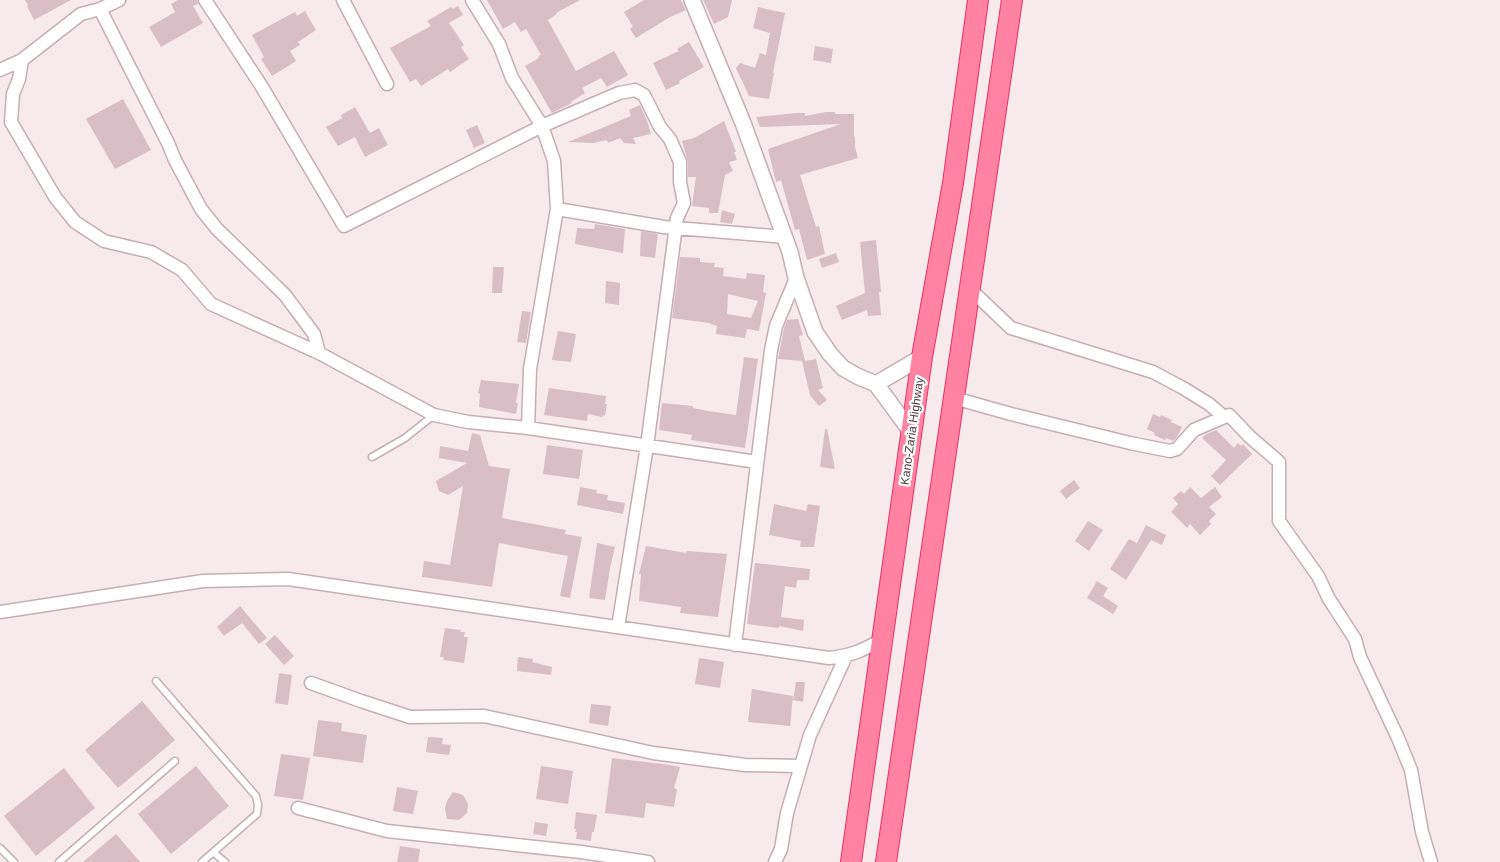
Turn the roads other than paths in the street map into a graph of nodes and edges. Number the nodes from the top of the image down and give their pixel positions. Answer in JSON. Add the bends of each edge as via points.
{"nodes":[{"id":1,"x":119,"y":0,"type":"edge"},
{"id":2,"x":205,"y":0,"type":"edge"},
{"id":3,"x":342,"y":0,"type":"edge"},
{"id":4,"x":472,"y":0,"type":"edge"},
{"id":5,"x":692,"y":0,"type":"edge"},
{"id":6,"x":978,"y":0,"type":"edge"},
{"id":7,"x":1012,"y":0,"type":"edge"},
{"id":8,"x":100,"y":9,"type":"junction"},
{"id":9,"x":22,"y":60,"type":"junction"},
{"id":10,"x":0,"y":70,"type":"edge"},
{"id":11,"x":387,"y":84,"type":"dead end"},
{"id":12,"x":542,"y":126,"type":"junction"},
{"id":13,"x":953,"y":183,"type":"junction"},
{"id":14,"x":985,"y":188,"type":"junction"},
{"id":15,"x":557,"y":209,"type":"junction"},
{"id":16,"x":676,"y":228,"type":"junction"},
{"id":17,"x":784,"y":237,"type":"junction"},
{"id":18,"x":796,"y":278,"type":"junction"},
{"id":19,"x":970,"y":289,"type":"junction"},
{"id":20,"x":319,"y":352,"type":"junction"},
{"id":21,"x":922,"y":357,"type":"junction"},
{"id":22,"x":876,"y":384,"type":"junction"},
{"id":23,"x":954,"y":398,"type":"junction"},
{"id":24,"x":434,"y":414,"type":"junction"},
{"id":25,"x":1224,"y":417,"type":"junction"},
{"id":26,"x":528,"y":428,"type":"junction"},
{"id":27,"x":912,"y":433,"type":"junction"},
{"id":28,"x":647,"y":446,"type":"junction"},
{"id":29,"x":372,"y":457,"type":"dead end"},
{"id":30,"x":757,"y":462,"type":"junction"},
{"id":31,"x":0,"y":612,"type":"edge"},
{"id":32,"x":618,"y":627,"type":"junction"},
{"id":33,"x":882,"y":640,"type":"junction"},
{"id":34,"x":735,"y":645,"type":"junction"},
{"id":35,"x":846,"y":656,"type":"junction"},
{"id":36,"x":156,"y":681,"type":"dead end"},
{"id":37,"x":311,"y":683,"type":"dead end"},
{"id":38,"x":175,"y":761,"type":"dead end"},
{"id":39,"x":801,"y":766,"type":"junction"},
{"id":40,"x":298,"y":808,"type":"dead end"},
{"id":41,"x":0,"y":848,"type":"edge"},
{"id":42,"x":214,"y":853,"type":"junction"},
{"id":43,"x":889,"y":860,"type":"edge"},
{"id":44,"x":14,"y":862,"type":"edge"},
{"id":45,"x":59,"y":862,"type":"edge"},
{"id":46,"x":202,"y":862,"type":"edge"},
{"id":47,"x":225,"y":862,"type":"edge"},
{"id":48,"x":648,"y":862,"type":"edge"},
{"id":49,"x":774,"y":862,"type":"edge"},
{"id":50,"x":851,"y":862,"type":"edge"},
{"id":51,"x":1432,"y":862,"type":"edge"}],
"edges":[{"from":1,"to":8,"type":"street"},
{"from":2,"to":12,"type":"street","via":[[262,87],[344,226]]},
{"from":3,"to":11,"type":"street"},
{"from":4,"to":12,"type":"street","via":[[499,44],[512,78]]},
{"from":5,"to":17,"type":"street","via":[[743,123]]},
{"from":6,"to":13,"type":"highway","name":"Kano-Zaria Highway"},
{"from":7,"to":14,"type":"highway"},
{"from":8,"to":9,"type":"street","via":[[81,14]]},
{"from":8,"to":20,"type":"street","via":[[201,209],[217,229],[285,295],[314,334]]},
{"from":9,"to":10,"type":"street"},
{"from":9,"to":20,"type":"street","via":[[13,94],[11,122],[55,198],[75,222],[104,241],[151,252],[182,270],[211,304]]},
{"from":12,"to":15,"type":"street","via":[[554,161]]},
{"from":12,"to":16,"type":"street","via":[[619,93],[635,90],[644,95],[680,162],[684,202]]},
{"from":13,"to":14,"type":"highway"},
{"from":13,"to":21,"type":"highway","name":"Kano-Zaria Highway"},
{"from":14,"to":19,"type":"highway"},
{"from":15,"to":16,"type":"street"},
{"from":15,"to":26,"type":"street","via":[[530,369]]},
{"from":16,"to":17,"type":"street"},
{"from":16,"to":28,"type":"street"},
{"from":17,"to":18,"type":"street"},
{"from":18,"to":22,"type":"street","via":[[815,332],[830,354],[843,368]]},
{"from":18,"to":30,"type":"street","via":[[776,326]]},
{"from":19,"to":23,"type":"highway"},
{"from":19,"to":25,"type":"street","via":[[1011,328],[1153,372],[1209,404]]},
{"from":20,"to":24,"type":"street"},
{"from":21,"to":22,"type":"street"},
{"from":21,"to":27,"type":"highway","name":"Kano-Zaria Highway"},
{"from":22,"to":27,"type":"street"},
{"from":23,"to":25,"type":"street","via":[[1130,443],[1170,450],[1177,449],[1194,430]]},
{"from":23,"to":43,"type":"highway"},
{"from":24,"to":26,"type":"street","via":[[468,422]]},
{"from":24,"to":29,"type":"lane","via":[[405,438]]},
{"from":25,"to":51,"type":"street","via":[[1229,415],[1279,462],[1279,520],[1318,576],[1354,639],[1411,770],[1422,832]]},
{"from":26,"to":28,"type":"street"},
{"from":27,"to":33,"type":"highway","name":"Kano-Zaria Highway"},
{"from":28,"to":30,"type":"street"},
{"from":28,"to":32,"type":"street"},
{"from":30,"to":34,"type":"street"},
{"from":31,"to":32,"type":"street","via":[[204,581],[288,579]]},
{"from":32,"to":34,"type":"street"},
{"from":33,"to":35,"type":"street"},
{"from":33,"to":50,"type":"highway","name":"Kano-Zaria Highway"},
{"from":34,"to":35,"type":"street","via":[[830,658]]},
{"from":35,"to":39,"type":"street","via":[[810,735]]},
{"from":36,"to":42,"type":"lane","via":[[256,796],[257,814]]},
{"from":37,"to":39,"type":"street","via":[[410,717],[484,716],[653,753],[745,765]]},
{"from":38,"to":45,"type":"lane"},
{"from":39,"to":49,"type":"street","via":[[787,813],[781,849]]},
{"from":40,"to":48,"type":"street","via":[[387,831]]},
{"from":41,"to":44,"type":"lane"},
{"from":42,"to":46,"type":"lane"},
{"from":42,"to":47,"type":"lane"}]}
